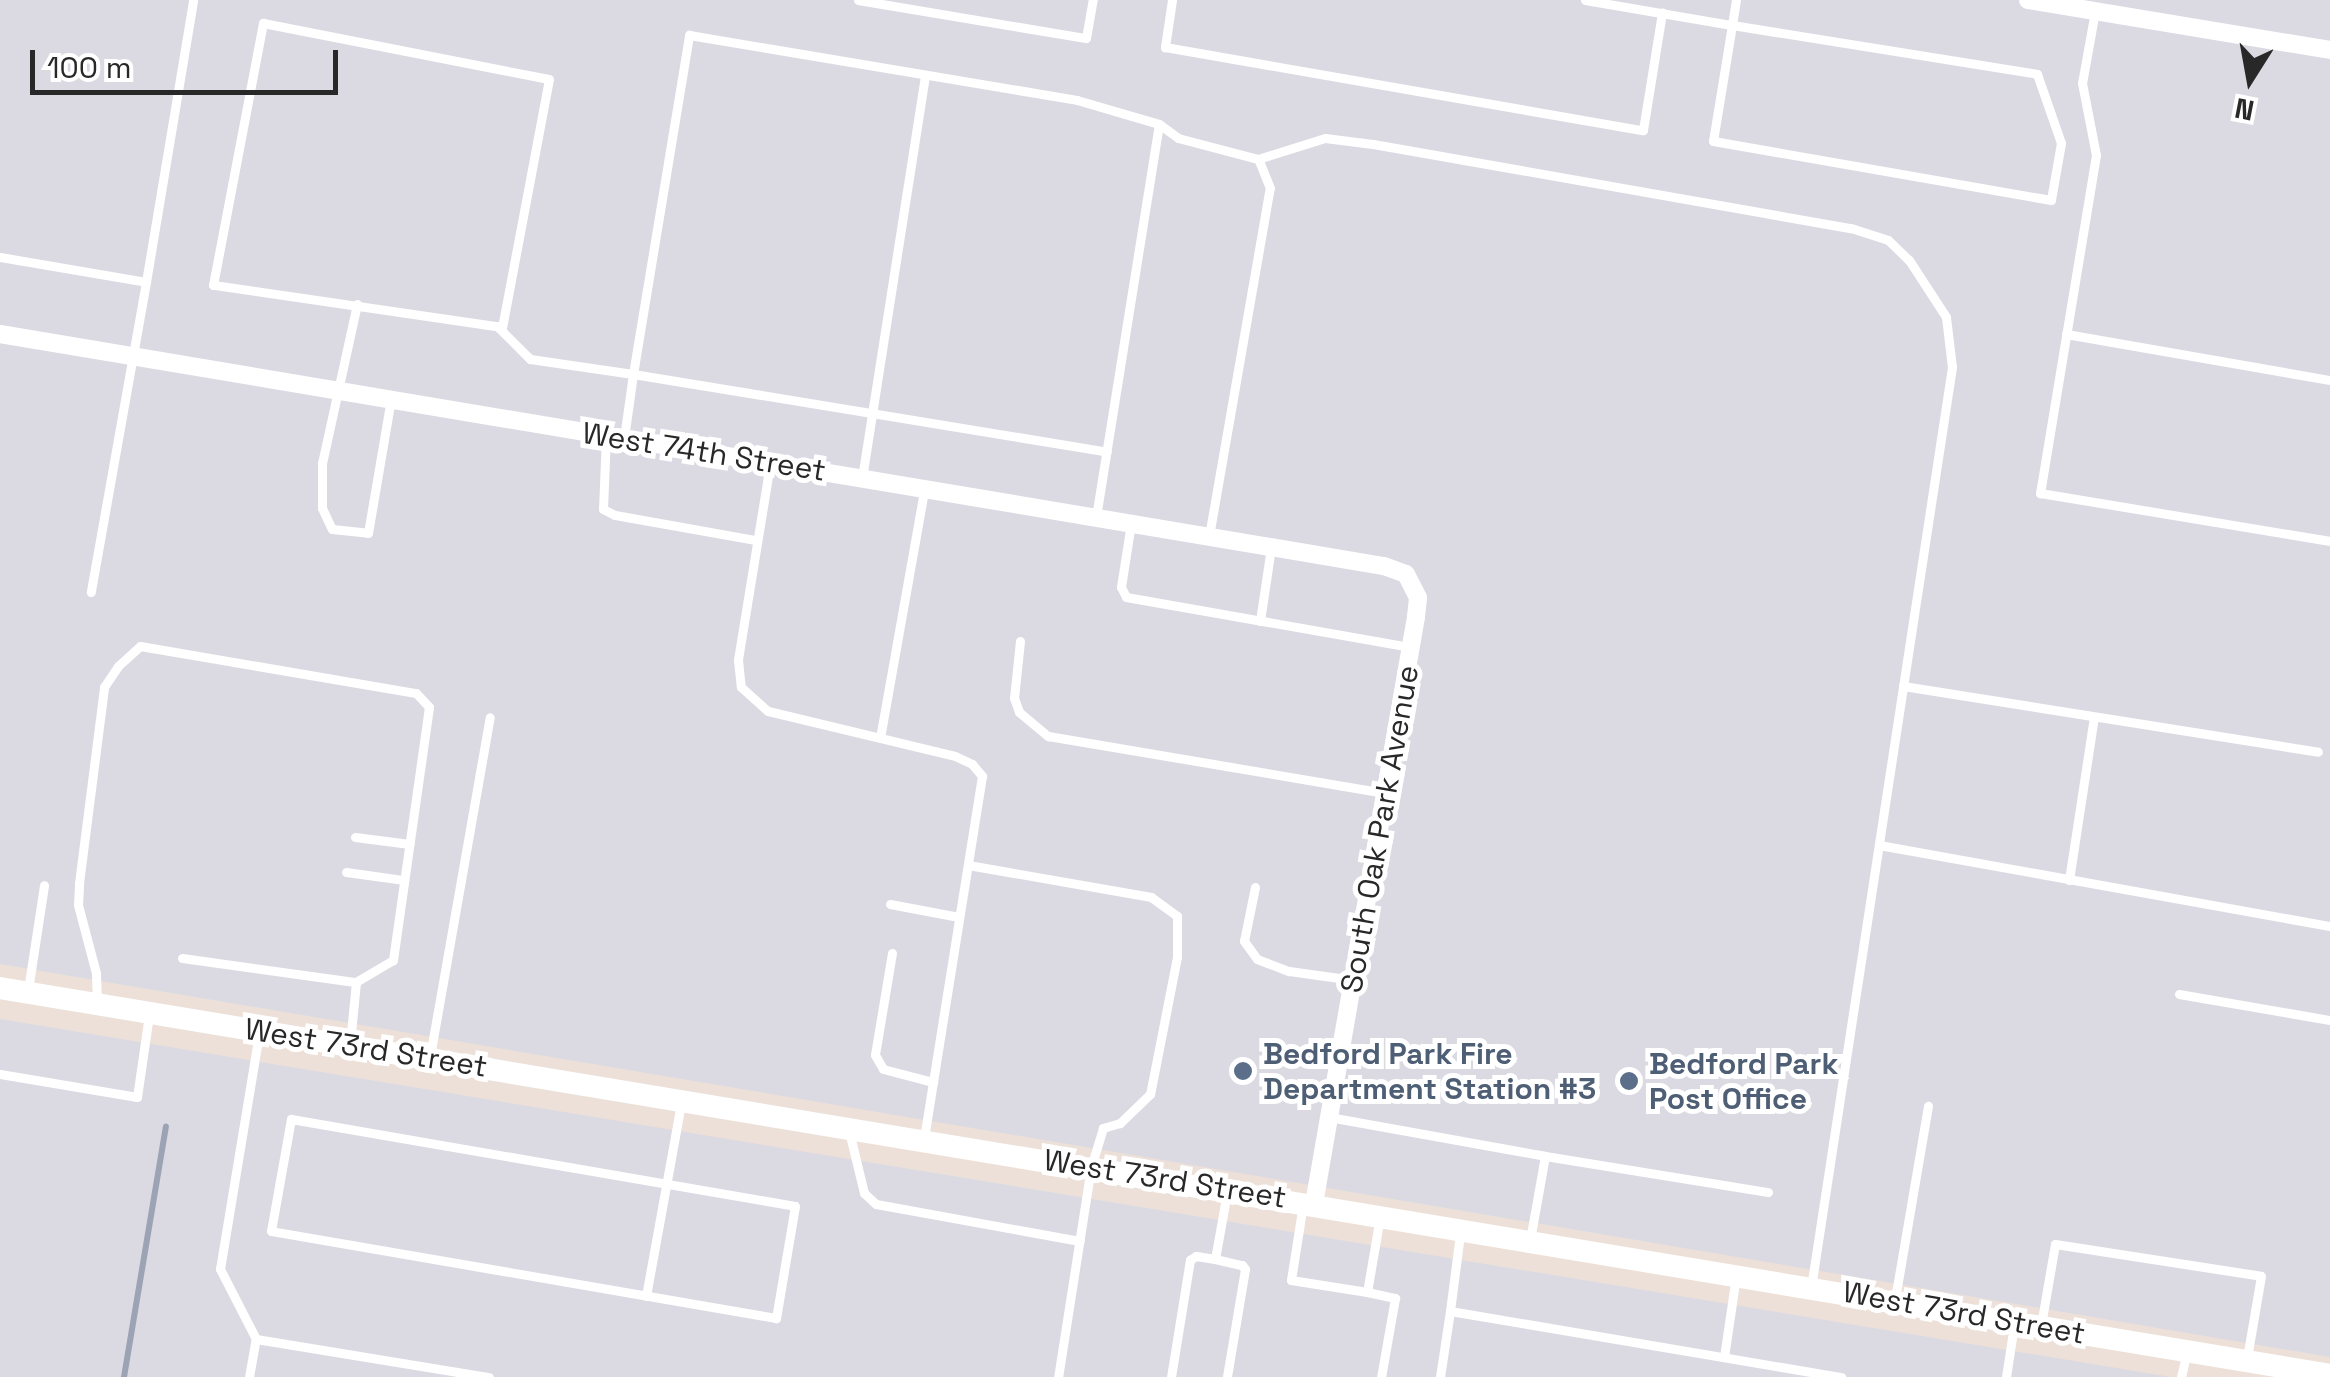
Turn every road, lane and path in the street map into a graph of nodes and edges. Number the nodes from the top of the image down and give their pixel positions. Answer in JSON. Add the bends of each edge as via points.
{"nodes":[{"id":1,"x":193,"y":0,"type":"edge"},
{"id":2,"x":858,"y":0,"type":"edge"},
{"id":3,"x":1093,"y":0,"type":"edge"},
{"id":4,"x":1172,"y":0,"type":"edge"},
{"id":5,"x":1585,"y":0,"type":"edge"},
{"id":6,"x":1736,"y":0,"type":"edge"},
{"id":7,"x":2035,"y":1,"type":"edge"},
{"id":8,"x":2107,"y":9,"type":"edge"},
{"id":9,"x":1662,"y":13,"type":"junction"},
{"id":10,"x":1732,"y":25,"type":"junction"},
{"id":11,"x":2330,"y":50,"type":"edge"},
{"id":12,"x":926,"y":75,"type":"junction"},
{"id":13,"x":1159,"y":124,"type":"junction"},
{"id":14,"x":1258,"y":159,"type":"junction"},
{"id":15,"x":0,"y":258,"type":"edge"},
{"id":16,"x":146,"y":282,"type":"junction"},
{"id":17,"x":357,"y":304,"type":"junction"},
{"id":18,"x":497,"y":326,"type":"junction"},
{"id":19,"x":0,"y":334,"type":"edge"},
{"id":20,"x":2066,"y":334,"type":"junction"},
{"id":21,"x":135,"y":356,"type":"junction"},
{"id":22,"x":633,"y":374,"type":"junction"},
{"id":23,"x":2330,"y":380,"type":"edge"},
{"id":24,"x":340,"y":390,"type":"junction"},
{"id":25,"x":391,"y":399,"type":"junction"},
{"id":26,"x":871,"y":414,"type":"junction"},
{"id":27,"x":615,"y":437,"type":"junction"},
{"id":28,"x":1107,"y":452,"type":"junction"},
{"id":29,"x":770,"y":462,"type":"junction"},
{"id":30,"x":862,"y":478,"type":"junction"},
{"id":31,"x":924,"y":489,"type":"junction"},
{"id":32,"x":1096,"y":517,"type":"junction"},
{"id":33,"x":1131,"y":523,"type":"junction"},
{"id":34,"x":1209,"y":536,"type":"junction"},
{"id":35,"x":756,"y":540,"type":"junction"},
{"id":36,"x":2330,"y":541,"type":"edge"},
{"id":37,"x":1272,"y":547,"type":"junction"},
{"id":38,"x":1406,"y":574,"type":"joint"},
{"id":39,"x":90,"y":592,"type":"dead end"},
{"id":40,"x":1260,"y":621,"type":"junction"},
{"id":41,"x":1020,"y":641,"type":"dead end"},
{"id":42,"x":1411,"y":647,"type":"junction"},
{"id":43,"x":1903,"y":686,"type":"junction"},
{"id":44,"x":490,"y":717,"type":"dead end"},
{"id":45,"x":2094,"y":717,"type":"junction"},
{"id":46,"x":880,"y":738,"type":"junction"},
{"id":47,"x":2318,"y":752,"type":"dead end"},
{"id":48,"x":1386,"y":793,"type":"junction"},
{"id":49,"x":355,"y":837,"type":"dead end"},
{"id":50,"x":410,"y":844,"type":"junction"},
{"id":51,"x":1879,"y":845,"type":"junction"},
{"id":52,"x":968,"y":865,"type":"junction"},
{"id":53,"x":346,"y":872,"type":"dead end"},
{"id":54,"x":404,"y":880,"type":"junction"},
{"id":55,"x":2069,"y":880,"type":"junction"},
{"id":56,"x":44,"y":885,"type":"dead end"},
{"id":57,"x":1256,"y":887,"type":"dead end"},
{"id":58,"x":890,"y":904,"type":"dead end"},
{"id":59,"x":960,"y":917,"type":"junction"},
{"id":60,"x":2330,"y":926,"type":"edge"},
{"id":61,"x":892,"y":953,"type":"dead end"},
{"id":62,"x":182,"y":958,"type":"dead end"},
{"id":63,"x":1353,"y":980,"type":"junction"},
{"id":64,"x":356,"y":982,"type":"junction"},
{"id":65,"x":0,"y":988,"type":"edge"},
{"id":66,"x":28,"y":993,"type":"junction"},
{"id":67,"x":2180,"y":994,"type":"dead end"},
{"id":68,"x":97,"y":1004,"type":"junction"},
{"id":69,"x":150,"y":1013,"type":"junction"},
{"id":70,"x":2330,"y":1020,"type":"edge"},
{"id":71,"x":259,"y":1031,"type":"junction"},
{"id":72,"x":350,"y":1046,"type":"junction"},
{"id":73,"x":430,"y":1059,"type":"junction"},
{"id":74,"x":0,"y":1074,"type":"edge"},
{"id":75,"x":934,"y":1082,"type":"junction"},
{"id":76,"x":681,"y":1100,"type":"junction"},
{"id":77,"x":1928,"y":1106,"type":"dead end"},
{"id":78,"x":1329,"y":1117,"type":"junction"},
{"id":79,"x":848,"y":1127,"type":"junction"},
{"id":80,"x":924,"y":1140,"type":"junction"},
{"id":81,"x":1545,"y":1156,"type":"junction"},
{"id":82,"x":1091,"y":1167,"type":"junction"},
{"id":83,"x":667,"y":1184,"type":"junction"},
{"id":84,"x":1227,"y":1190,"type":"junction"},
{"id":85,"x":1768,"y":1192,"type":"dead end"},
{"id":86,"x":1309,"y":1203,"type":"junction"},
{"id":87,"x":1380,"y":1215,"type":"junction"},
{"id":88,"x":1461,"y":1228,"type":"junction"},
{"id":89,"x":1530,"y":1240,"type":"junction"},
{"id":90,"x":1080,"y":1241,"type":"junction"},
{"id":91,"x":1215,"y":1259,"type":"junction"},
{"id":92,"x":1736,"y":1275,"type":"junction"},
{"id":93,"x":1811,"y":1288,"type":"junction"},
{"id":94,"x":1367,"y":1292,"type":"junction"},
{"id":95,"x":646,"y":1296,"type":"junction"},
{"id":96,"x":1894,"y":1302,"type":"junction"},
{"id":97,"x":1450,"y":1311,"type":"junction"},
{"id":98,"x":2014,"y":1322,"type":"junction"},
{"id":99,"x":2041,"y":1326,"type":"junction"},
{"id":100,"x":256,"y":1338,"type":"junction"},
{"id":101,"x":2188,"y":1351,"type":"junction"},
{"id":102,"x":1724,"y":1357,"type":"junction"},
{"id":103,"x":2247,"y":1361,"type":"junction"},
{"id":104,"x":2330,"y":1375,"type":"edge"},
{"id":105,"x":249,"y":1377,"type":"edge"},
{"id":106,"x":490,"y":1377,"type":"edge"},
{"id":107,"x":1058,"y":1377,"type":"edge"},
{"id":108,"x":1171,"y":1377,"type":"edge"},
{"id":109,"x":1227,"y":1377,"type":"edge"},
{"id":110,"x":1381,"y":1377,"type":"edge"},
{"id":111,"x":1440,"y":1377,"type":"edge"},
{"id":112,"x":1841,"y":1377,"type":"edge"},
{"id":113,"x":2006,"y":1377,"type":"edge"},
{"id":114,"x":2181,"y":1377,"type":"edge"}],
"edges":[{"from":1,"to":16,"type":"lane"},
{"from":2,"to":3,"type":"lane","via":[[1086,38]]},
{"from":4,"to":9,"type":"lane","via":[[1165,47],[1643,130]]},
{"from":5,"to":9,"type":"lane"},
{"from":6,"to":10,"type":"lane"},
{"from":7,"to":8,"type":"street"},
{"from":8,"to":11,"type":"street"},
{"from":8,"to":20,"type":"lane","via":[[2082,83],[2096,156]]},
{"from":9,"to":10,"type":"lane"},
{"from":10,"to":10,"type":"lane","via":[[1713,141],[2051,200],[2061,143],[2037,74]]},
{"from":12,"to":13,"type":"lane","via":[[1077,100]]},
{"from":12,"to":22,"type":"lane","via":[[689,35]]},
{"from":12,"to":26,"type":"lane"},
{"from":13,"to":14,"type":"lane","via":[[1178,138]]},
{"from":13,"to":28,"type":"lane"},
{"from":14,"to":34,"type":"lane","via":[[1270,188]]},
{"from":14,"to":43,"type":"lane","via":[[1325,138],[1373,144],[1852,228],[1888,240],[1946,316],[1952,367]]},
{"from":15,"to":16,"type":"lane"},
{"from":16,"to":21,"type":"lane"},
{"from":17,"to":18,"type":"lane"},
{"from":17,"to":18,"type":"lane","via":[[214,285],[263,23],[549,79],[502,327]]},
{"from":17,"to":24,"type":"lane"},
{"from":18,"to":22,"type":"lane","via":[[530,360]]},
{"from":19,"to":21,"type":"street","name":"West 74th Street"},
{"from":20,"to":23,"type":"lane"},
{"from":20,"to":36,"type":"lane","via":[[2040,493]]},
{"from":21,"to":24,"type":"street","name":"West 74th Street"},
{"from":21,"to":39,"type":"lane"},
{"from":22,"to":26,"type":"lane"},
{"from":22,"to":27,"type":"lane"},
{"from":24,"to":25,"type":"street","name":"West 74th Street"},
{"from":24,"to":25,"type":"lane","via":[[322,463],[322,508],[332,529],[368,533]]},
{"from":25,"to":27,"type":"street","name":"West 74th Street"},
{"from":26,"to":28,"type":"lane"},
{"from":26,"to":30,"type":"lane"},
{"from":27,"to":29,"type":"street","name":"West 74th Street"},
{"from":27,"to":35,"type":"lane","via":[[603,509]]},
{"from":28,"to":32,"type":"lane"},
{"from":29,"to":30,"type":"street","name":"West 74th Street"},
{"from":29,"to":35,"type":"lane"},
{"from":30,"to":31,"type":"street","name":"West 74th Street"},
{"from":31,"to":32,"type":"street","name":"West 74th Street"},
{"from":31,"to":46,"type":"lane"},
{"from":32,"to":33,"type":"street","name":"West 74th Street"},
{"from":33,"to":34,"type":"street","name":"West 74th Street"},
{"from":33,"to":40,"type":"lane","via":[[1121,587],[1126,597]]},
{"from":34,"to":37,"type":"street","name":"West 74th Street"},
{"from":35,"to":46,"type":"lane","via":[[738,660],[741,687],[768,711]]},
{"from":37,"to":38,"type":"street","name":"West 74th Street"},
{"from":37,"to":40,"type":"lane"},
{"from":38,"to":42,"type":"street","name":"South Oak Park Avenue","via":[[1418,598]]},
{"from":40,"to":42,"type":"lane"},
{"from":41,"to":48,"type":"lane","via":[[1014,698],[1019,712],[1048,736]]},
{"from":42,"to":48,"type":"street","name":"South Oak Park Avenue"},
{"from":43,"to":45,"type":"lane"},
{"from":43,"to":51,"type":"lane"},
{"from":44,"to":73,"type":"lane"},
{"from":45,"to":47,"type":"lane"},
{"from":45,"to":55,"type":"lane"},
{"from":46,"to":52,"type":"lane","via":[[955,756],[982,776]]},
{"from":48,"to":63,"type":"street","name":"South Oak Park Avenue"},
{"from":49,"to":50,"type":"lane"},
{"from":50,"to":54,"type":"lane"},
{"from":50,"to":68,"type":"lane","via":[[429,706],[416,693],[140,646],[104,688],[79,884]]},
{"from":51,"to":55,"type":"lane"},
{"from":51,"to":93,"type":"lane"},
{"from":52,"to":59,"type":"lane"},
{"from":52,"to":82,"type":"lane","via":[[1150,898],[1177,916],[1178,957],[1150,1094],[1120,1123],[1104,1128]]},
{"from":53,"to":54,"type":"lane"},
{"from":54,"to":64,"type":"lane","via":[[393,960]]},
{"from":55,"to":60,"type":"lane"},
{"from":56,"to":66,"type":"lane"},
{"from":57,"to":63,"type":"lane","via":[[1244,941],[1256,958],[1289,971]]},
{"from":58,"to":59,"type":"lane"},
{"from":59,"to":75,"type":"lane"},
{"from":61,"to":75,"type":"lane","via":[[875,1055],[884,1068]]},
{"from":62,"to":64,"type":"lane"},
{"from":63,"to":78,"type":"street","name":"South Oak Park Avenue"},
{"from":64,"to":72,"type":"lane"},
{"from":65,"to":66,"type":"street","name":"West 73rd Street"},
{"from":66,"to":68,"type":"street","name":"West 73rd Street"},
{"from":67,"to":70,"type":"lane"},
{"from":68,"to":69,"type":"street","name":"West 73rd Street"},
{"from":69,"to":71,"type":"street","name":"West 73rd Street"},
{"from":69,"to":74,"type":"lane","via":[[137,1097]]},
{"from":71,"to":72,"type":"street","name":"West 73rd Street"},
{"from":71,"to":100,"type":"lane","via":[[220,1268]]},
{"from":72,"to":73,"type":"street","name":"West 73rd Street"},
{"from":73,"to":76,"type":"street","name":"West 73rd Street"},
{"from":75,"to":80,"type":"lane"},
{"from":76,"to":79,"type":"street","name":"West 73rd Street"},
{"from":76,"to":83,"type":"lane"},
{"from":77,"to":96,"type":"lane"},
{"from":78,"to":81,"type":"lane"},
{"from":78,"to":86,"type":"street","name":"South Oak Park Avenue"},
{"from":79,"to":80,"type":"street","name":"West 73rd Street"},
{"from":79,"to":90,"type":"lane","via":[[864,1194],[876,1204]]},
{"from":80,"to":82,"type":"street","name":"West 73rd Street"},
{"from":81,"to":85,"type":"lane"},
{"from":81,"to":89,"type":"lane"},
{"from":82,"to":84,"type":"street","name":"West 73rd Street"},
{"from":82,"to":90,"type":"lane"},
{"from":83,"to":95,"type":"lane"},
{"from":83,"to":95,"type":"lane","via":[[794,1206],[776,1318]]},
{"from":83,"to":95,"type":"lane","via":[[291,1119],[281,1170],[271,1231]]},
{"from":84,"to":86,"type":"street","name":"West 73rd Street"},
{"from":84,"to":91,"type":"lane"},
{"from":86,"to":87,"type":"street","name":"West 73rd Street"},
{"from":86,"to":94,"type":"lane","via":[[1291,1280]]},
{"from":87,"to":88,"type":"street","name":"West 73rd Street"},
{"from":87,"to":94,"type":"lane"},
{"from":88,"to":89,"type":"street","name":"West 73rd Street"},
{"from":88,"to":97,"type":"lane"},
{"from":89,"to":92,"type":"street","name":"West 73rd Street"},
{"from":90,"to":107,"type":"lane"},
{"from":91,"to":108,"type":"lane","via":[[1190,1260]]},
{"from":91,"to":109,"type":"lane","via":[[1245,1269]]},
{"from":92,"to":93,"type":"street","name":"West 73rd Street"},
{"from":92,"to":102,"type":"lane"},
{"from":93,"to":96,"type":"street","name":"West 73rd Street"},
{"from":94,"to":110,"type":"lane","via":[[1395,1298]]},
{"from":96,"to":98,"type":"street","name":"West 73rd Street"},
{"from":97,"to":102,"type":"lane"},
{"from":97,"to":111,"type":"lane"},
{"from":98,"to":99,"type":"street","name":"West 73rd Street"},
{"from":98,"to":113,"type":"lane"},
{"from":99,"to":101,"type":"street","name":"West 73rd Street"},
{"from":99,"to":103,"type":"lane","via":[[2055,1244],[2262,1276]]},
{"from":100,"to":105,"type":"lane"},
{"from":100,"to":106,"type":"lane"},
{"from":101,"to":103,"type":"street","name":"West 73rd Street"},
{"from":101,"to":114,"type":"lane"},
{"from":102,"to":112,"type":"lane"},
{"from":103,"to":104,"type":"street","name":"West 73rd Street"}]}
